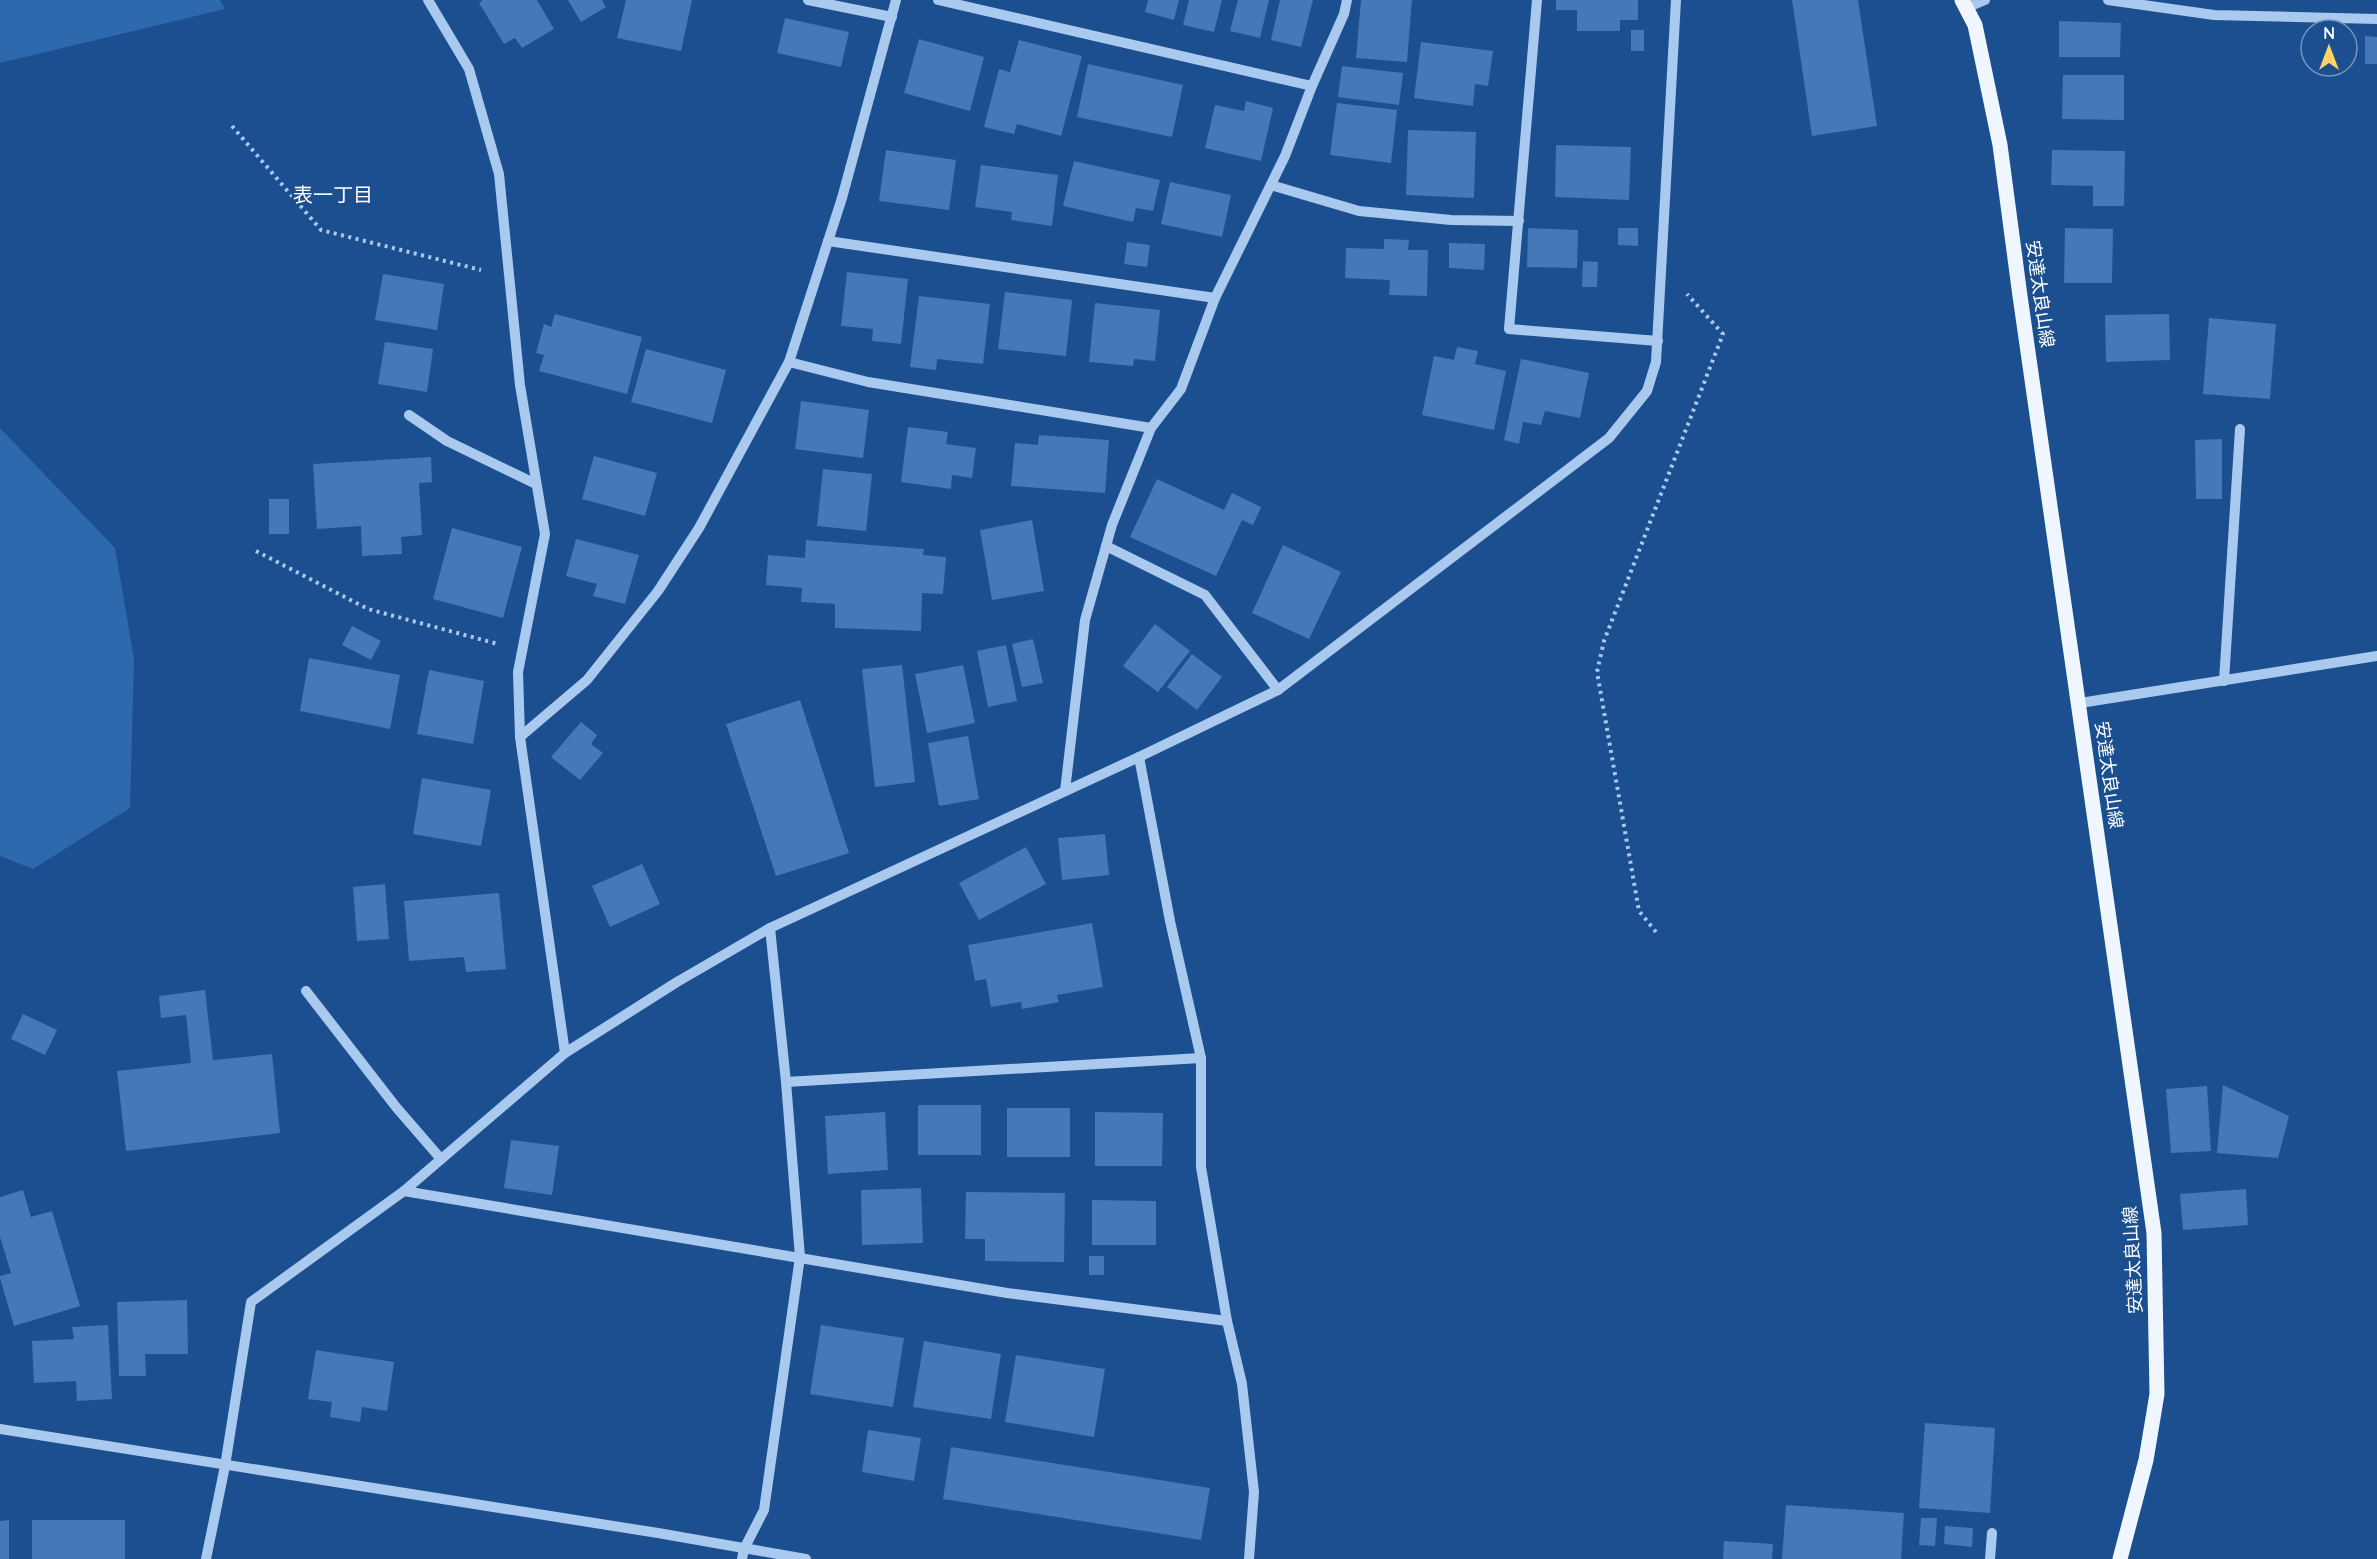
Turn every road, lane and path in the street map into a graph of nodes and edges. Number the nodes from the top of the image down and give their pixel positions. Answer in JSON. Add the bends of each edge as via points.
{"nodes":[{"id":1,"x":428,"y":0,"type":"edge"},
{"id":2,"x":808,"y":0,"type":"edge"},
{"id":3,"x":897,"y":0,"type":"edge"},
{"id":4,"x":938,"y":0,"type":"edge"},
{"id":5,"x":1347,"y":0,"type":"edge"},
{"id":6,"x":1537,"y":0,"type":"edge"},
{"id":7,"x":1676,"y":0,"type":"edge"},
{"id":8,"x":1985,"y":0,"type":"edge"},
{"id":9,"x":2108,"y":0,"type":"edge"},
{"id":10,"x":1964,"y":4,"type":"edge"},
{"id":11,"x":892,"y":17,"type":"junction"},
{"id":12,"x":2377,"y":20,"type":"edge"},
{"id":13,"x":1312,"y":86,"type":"junction"},
{"id":14,"x":232,"y":126,"type":"dead end"},
{"id":15,"x":1271,"y":184,"type":"junction"},
{"id":16,"x":1518,"y":221,"type":"junction"},
{"id":17,"x":828,"y":241,"type":"junction"},
{"id":18,"x":1662,"y":267,"type":"junction"},
{"id":19,"x":508,"y":277,"type":"junction"},
{"id":20,"x":1215,"y":298,"type":"junction"},
{"id":21,"x":1658,"y":341,"type":"junction"},
{"id":22,"x":789,"y":362,"type":"junction"},
{"id":23,"x":409,"y":415,"type":"dead end"},
{"id":24,"x":1151,"y":428,"type":"junction"},
{"id":25,"x":2240,"y":429,"type":"dead end"},
{"id":26,"x":536,"y":484,"type":"junction"},
{"id":27,"x":1106,"y":546,"type":"junction"},
{"id":28,"x":256,"y":551,"type":"dead end"},
{"id":29,"x":523,"y":650,"type":"junction"},
{"id":30,"x":2377,"y":656,"type":"edge"},
{"id":31,"x":2224,"y":681,"type":"junction"},
{"id":32,"x":1278,"y":690,"type":"junction"},
{"id":33,"x":2080,"y":703,"type":"junction"},
{"id":34,"x":520,"y":737,"type":"junction"},
{"id":35,"x":1139,"y":758,"type":"junction"},
{"id":36,"x":1065,"y":791,"type":"junction"},
{"id":37,"x":770,"y":928,"type":"junction"},
{"id":38,"x":1656,"y":932,"type":"dead end"},
{"id":39,"x":306,"y":991,"type":"dead end"},
{"id":40,"x":565,"y":1053,"type":"junction"},
{"id":41,"x":1201,"y":1058,"type":"junction"},
{"id":42,"x":786,"y":1082,"type":"junction"},
{"id":43,"x":441,"y":1159,"type":"junction"},
{"id":44,"x":404,"y":1191,"type":"junction"},
{"id":45,"x":800,"y":1257,"type":"junction"},
{"id":46,"x":1227,"y":1322,"type":"junction"},
{"id":47,"x":0,"y":1430,"type":"edge"},
{"id":48,"x":225,"y":1466,"type":"junction"},
{"id":49,"x":1992,"y":1533,"type":"dead end"},
{"id":50,"x":743,"y":1554,"type":"edge"},
{"id":51,"x":206,"y":1559,"type":"edge"},
{"id":52,"x":806,"y":1559,"type":"edge"},
{"id":53,"x":1249,"y":1559,"type":"edge"},
{"id":54,"x":1990,"y":1559,"type":"edge"},
{"id":55,"x":2120,"y":1559,"type":"edge"}],
"edges":[{"from":1,"to":19,"type":"street","via":[[469,69],[499,174]]},
{"from":2,"to":11,"type":"street"},
{"from":3,"to":11,"type":"street"},
{"from":4,"to":13,"type":"street"},
{"from":5,"to":13,"type":"street"},
{"from":6,"to":16,"type":"street"},
{"from":7,"to":18,"type":"street"},
{"from":8,"to":10,"type":"street"},
{"from":9,"to":12,"type":"street","via":[[2214,15]]},
{"from":10,"to":33,"type":"main road","name":"安達太良山線","via":[[1975,25],[2000,145]]},
{"from":11,"to":17,"type":"street"},
{"from":13,"to":15,"type":"street"},
{"from":14,"to":19,"type":"path","via":[[321,231]]},
{"from":15,"to":16,"type":"street","via":[[1359,211],[1451,220]]},
{"from":15,"to":20,"type":"street"},
{"from":16,"to":21,"type":"street","via":[[1509,329]]},
{"from":17,"to":20,"type":"street"},
{"from":17,"to":22,"type":"street"},
{"from":18,"to":21,"type":"street"},
{"from":18,"to":38,"type":"path","via":[[1723,334],[1604,642],[1597,672],[1639,911]]},
{"from":19,"to":26,"type":"street"},
{"from":20,"to":24,"type":"street","via":[[1181,389]]},
{"from":21,"to":32,"type":"street","via":[[1647,391],[1609,438]]},
{"from":22,"to":24,"type":"street","via":[[868,382]]},
{"from":22,"to":34,"type":"street","via":[[699,528],[658,591],[587,680]]},
{"from":23,"to":26,"type":"street","via":[[447,441]]},
{"from":24,"to":27,"type":"street"},
{"from":25,"to":31,"type":"street"},
{"from":26,"to":29,"type":"street","via":[[545,534]]},
{"from":27,"to":32,"type":"street","via":[[1205,595]]},
{"from":27,"to":36,"type":"street","via":[[1084,620]]},
{"from":28,"to":29,"type":"path","via":[[368,609]]},
{"from":29,"to":34,"type":"street","via":[[518,672]]},
{"from":30,"to":31,"type":"street"},
{"from":31,"to":33,"type":"street"},
{"from":32,"to":35,"type":"street"},
{"from":33,"to":55,"type":"main road","name":"安達太良山線","via":[[2154,1233],[2157,1394],[2146,1460]]},
{"from":34,"to":40,"type":"street"},
{"from":35,"to":36,"type":"street"},
{"from":35,"to":41,"type":"street"},
{"from":36,"to":37,"type":"street"},
{"from":37,"to":40,"type":"street"},
{"from":37,"to":42,"type":"street"},
{"from":39,"to":43,"type":"street"},
{"from":40,"to":43,"type":"street"},
{"from":41,"to":42,"type":"street"},
{"from":41,"to":46,"type":"street","via":[[1201,1167]]},
{"from":42,"to":45,"type":"street"},
{"from":43,"to":44,"type":"street"},
{"from":44,"to":45,"type":"street"},
{"from":44,"to":48,"type":"street","via":[[251,1302]]},
{"from":45,"to":46,"type":"street","via":[[1007,1293]]},
{"from":45,"to":50,"type":"street","via":[[764,1510]]},
{"from":46,"to":53,"type":"street","via":[[1242,1384],[1254,1492]]},
{"from":47,"to":48,"type":"street"},
{"from":48,"to":50,"type":"street"},
{"from":48,"to":51,"type":"street"},
{"from":49,"to":54,"type":"street"},
{"from":50,"to":52,"type":"street"}]}
